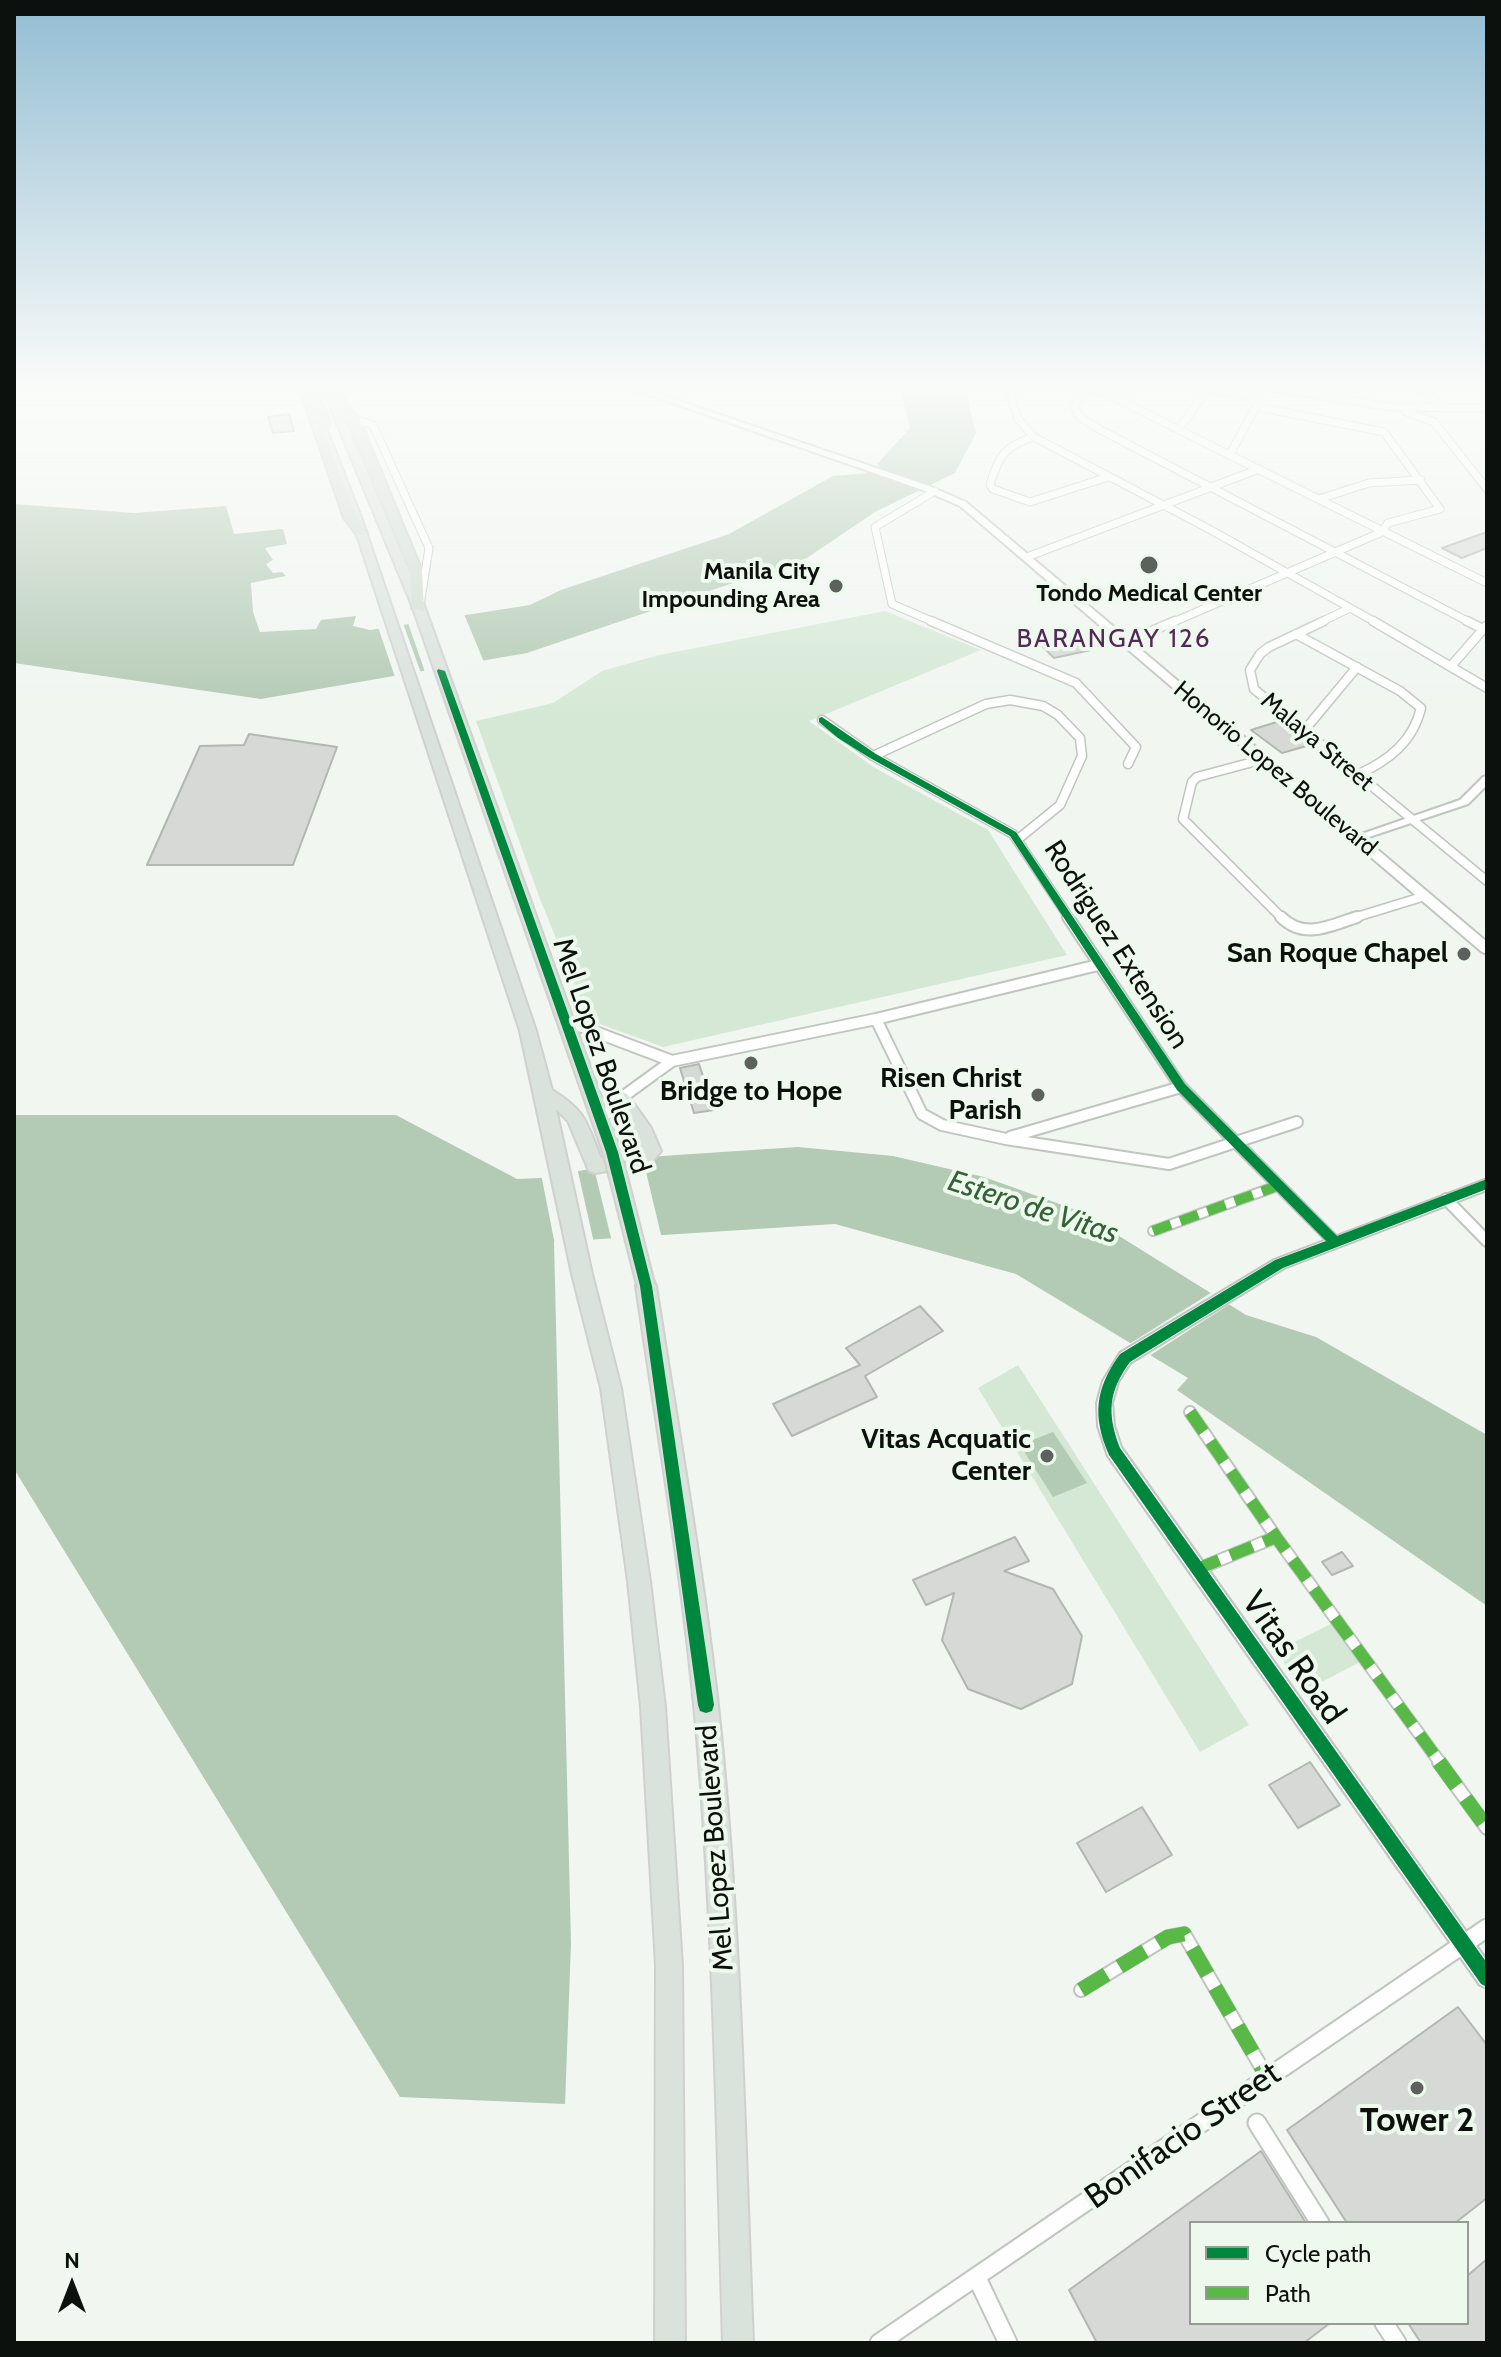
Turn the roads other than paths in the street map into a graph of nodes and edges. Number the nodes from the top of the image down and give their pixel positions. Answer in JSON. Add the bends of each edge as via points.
{"nodes":[{"id":1,"x":343,"y":497,"type":"edge"},
{"id":2,"x":348,"y":497,"type":"edge"},
{"id":3,"x":372,"y":497,"type":"edge"},
{"id":4,"x":386,"y":497,"type":"edge"},
{"id":5,"x":406,"y":497,"type":"edge"},
{"id":6,"x":920,"y":497,"type":"edge"},
{"id":7,"x":946,"y":497,"type":"edge"},
{"id":8,"x":1016,"y":497,"type":"edge"},
{"id":9,"x":1046,"y":497,"type":"edge"},
{"id":10,"x":1147,"y":497,"type":"edge"},
{"id":11,"x":1184,"y":497,"type":"edge"},
{"id":12,"x":1230,"y":497,"type":"edge"},
{"id":13,"x":1315,"y":497,"type":"edge"},
{"id":14,"x":1325,"y":497,"type":"edge"},
{"id":15,"x":1432,"y":497,"type":"edge"},
{"id":16,"x":1319,"y":499,"type":"junction"},
{"id":17,"x":1162,"y":505,"type":"junction"},
{"id":18,"x":361,"y":532,"type":"junction"},
{"id":19,"x":1382,"y":532,"type":"junction"},
{"id":20,"x":1336,"y":552,"type":"junction"},
{"id":21,"x":1027,"y":557,"type":"junction"},
{"id":22,"x":1287,"y":575,"type":"junction"},
{"id":23,"x":1487,"y":583,"type":"edge"},
{"id":24,"x":1348,"y":609,"type":"junction"},
{"id":25,"x":421,"y":614,"type":"junction"},
{"id":26,"x":1485,"y":627,"type":"edge"},
{"id":27,"x":1296,"y":634,"type":"junction"},
{"id":28,"x":1126,"y":642,"type":"junction"},
{"id":29,"x":1452,"y":665,"type":"junction"},
{"id":30,"x":1357,"y":667,"type":"junction"},
{"id":31,"x":1487,"y":688,"type":"edge"},
{"id":32,"x":822,"y":720,"type":"dead end"},
{"id":33,"x":1303,"y":732,"type":"junction"},
{"id":34,"x":873,"y":756,"type":"junction"},
{"id":35,"x":1264,"y":759,"type":"junction"},
{"id":36,"x":1128,"y":764,"type":"dead end"},
{"id":37,"x":1357,"y":775,"type":"junction"},
{"id":38,"x":1487,"y":779,"type":"edge"},
{"id":39,"x":1413,"y":821,"type":"junction"},
{"id":40,"x":1356,"y":838,"type":"junction"},
{"id":41,"x":1017,"y":840,"type":"junction"},
{"id":42,"x":1487,"y":881,"type":"edge"},
{"id":43,"x":1425,"y":896,"type":"junction"},
{"id":44,"x":1487,"y":949,"type":"edge"},
{"id":45,"x":1098,"y":965,"type":"junction"},
{"id":46,"x":876,"y":1019,"type":"junction"},
{"id":47,"x":563,"y":1020,"type":"junction"},
{"id":48,"x":672,"y":1061,"type":"junction"},
{"id":49,"x":1181,"y":1087,"type":"junction"},
{"id":50,"x":544,"y":1093,"type":"junction"},
{"id":51,"x":621,"y":1098,"type":"junction"},
{"id":52,"x":601,"y":1120,"type":"junction"},
{"id":53,"x":1297,"y":1122,"type":"dead end"},
{"id":54,"x":1006,"y":1139,"type":"junction"},
{"id":55,"x":1235,"y":1144,"type":"junction"},
{"id":56,"x":1487,"y":1184,"type":"edge"},
{"id":57,"x":1277,"y":1186,"type":"junction"},
{"id":58,"x":1446,"y":1199,"type":"junction"},
{"id":59,"x":1153,"y":1231,"type":"dead end"},
{"id":60,"x":1487,"y":1241,"type":"edge"},
{"id":61,"x":1335,"y":1242,"type":"junction"},
{"id":62,"x":1190,"y":1412,"type":"dead end"},
{"id":63,"x":1276,"y":1537,"type":"junction"},
{"id":64,"x":1197,"y":1569,"type":"junction"},
{"id":65,"x":1487,"y":1828,"type":"edge"},
{"id":66,"x":1487,"y":1928,"type":"edge"},
{"id":67,"x":1463,"y":1944,"type":"junction"},
{"id":68,"x":1487,"y":1978,"type":"edge"},
{"id":69,"x":1081,"y":1990,"type":"dead end"},
{"id":70,"x":1267,"y":2077,"type":"junction"},
{"id":71,"x":1257,"y":2123,"type":"dead end"},
{"id":72,"x":1319,"y":2221,"type":"edge"},
{"id":73,"x":977,"y":2278,"type":"junction"},
{"id":74,"x":1385,"y":2325,"type":"edge"},
{"id":75,"x":670,"y":2343,"type":"edge"},
{"id":76,"x":738,"y":2343,"type":"edge"},
{"id":77,"x":879,"y":2343,"type":"edge"},
{"id":78,"x":1008,"y":2343,"type":"edge"},
{"id":79,"x":1397,"y":2343,"type":"edge"}],
"edges":[{"from":1,"to":18,"type":"highway","bridge":true},
{"from":2,"to":18,"type":"highway","name":"Mel Lopez Boulevard"},
{"from":3,"to":25,"type":"highway","name":"Mel Lopez Boulevard"},
{"from":4,"to":25,"type":"highway","bridge":true,"via":[[416,571]]},
{"from":5,"to":25,"type":"street","via":[[428,545]]},
{"from":6,"to":36,"type":"street","via":[[875,527],[892,604],[1076,683],[1136,747]]},
{"from":7,"to":21,"type":"main road","name":"Honorio Lopez Boulevard","via":[[963,504]]},
{"from":8,"to":9,"type":"street","via":[[1030,502]]},
{"from":10,"to":17,"type":"street"},
{"from":11,"to":17,"type":"street"},
{"from":12,"to":20,"type":"street"},
{"from":13,"to":16,"type":"street"},
{"from":14,"to":16,"type":"street"},
{"from":15,"to":19,"type":"street","via":[[1440,509],[1388,523]]},
{"from":16,"to":19,"type":"street"},
{"from":17,"to":21,"type":"street"},
{"from":17,"to":22,"type":"street"},
{"from":18,"to":50,"type":"highway","name":"Mel Lopez Boulevard","via":[[520,1006]]},
{"from":19,"to":20,"type":"street"},
{"from":19,"to":23,"type":"street"},
{"from":20,"to":22,"type":"street"},
{"from":20,"to":26,"type":"street"},
{"from":21,"to":28,"type":"main road","name":"Honorio Lopez Boulevard"},
{"from":22,"to":24,"type":"street"},
{"from":22,"to":28,"type":"street"},
{"from":24,"to":27,"type":"street","name":"Malaya Street"},
{"from":24,"to":29,"type":"street"},
{"from":25,"to":47,"type":"highway","name":"Mel Lopez Boulevard"},
{"from":26,"to":29,"type":"street"},
{"from":27,"to":30,"type":"street"},
{"from":27,"to":33,"type":"street","name":"Malaya Street","via":[[1260,654],[1250,670],[1254,689]]},
{"from":28,"to":35,"type":"main road","name":"Honorio Lopez Boulevard"},
{"from":29,"to":31,"type":"street"},
{"from":30,"to":33,"type":"street"},
{"from":30,"to":37,"type":"street","via":[[1421,708],[1401,747],[1387,761]]},
{"from":32,"to":34,"type":"street","name":"Rodriguez Extension"},
{"from":33,"to":37,"type":"street","name":"Malaya Street"},
{"from":34,"to":41,"type":"street","name":"Rodriguez Extension","via":[[1000,825]]},
{"from":34,"to":41,"type":"street","via":[[986,704],[1010,700],[1043,706],[1080,738],[1082,756],[1060,805]]},
{"from":35,"to":40,"type":"main road","name":"Honorio Lopez Boulevard"},
{"from":35,"to":43,"type":"street","via":[[1197,777],[1183,819],[1291,927],[1309,932]]},
{"from":37,"to":39,"type":"street","name":"Malaya Street"},
{"from":38,"to":39,"type":"street","via":[[1464,802]]},
{"from":39,"to":40,"type":"street"},
{"from":39,"to":42,"type":"street","name":"Malaya Street"},
{"from":40,"to":43,"type":"main road","name":"Honorio Lopez Boulevard"},
{"from":41,"to":45,"type":"street","name":"Rodriguez Extension"},
{"from":43,"to":44,"type":"main road","name":"Honorio Lopez Boulevard"},
{"from":45,"to":46,"type":"street"},
{"from":45,"to":49,"type":"street","name":"Rodriguez Extension"},
{"from":46,"to":48,"type":"street"},
{"from":46,"to":54,"type":"street","via":[[922,1114],[942,1125]]},
{"from":47,"to":48,"type":"street"},
{"from":47,"to":52,"type":"highway","name":"Mel Lopez Boulevard"},
{"from":48,"to":51,"type":"street"},
{"from":49,"to":54,"type":"street"},
{"from":49,"to":55,"type":"street","name":"Rodriguez Extension"},
{"from":50,"to":51,"type":"highway","via":[[576,1119],[595,1166],[645,1158],[652,1151]]},
{"from":50,"to":75,"type":"highway","name":"Mel Lopez Boulevard","via":[[611,1388],[653,1707],[669,1965]]},
{"from":51,"to":52,"type":"street"},
{"from":52,"to":76,"type":"highway","name":"Mel Lopez Boulevard","bridge":true,"via":[[646,1286],[709,1737],[725,1964]]},
{"from":53,"to":55,"type":"street"},
{"from":54,"to":55,"type":"street","via":[[1169,1164]]},
{"from":55,"to":57,"type":"street","name":"Rodriguez Extension"},
{"from":56,"to":58,"type":"street"},
{"from":57,"to":59,"type":"street"},
{"from":57,"to":61,"type":"street","name":"Rodriguez Extension"},
{"from":58,"to":60,"type":"street"},
{"from":58,"to":61,"type":"street"},
{"from":61,"to":64,"type":"street","name":"Vitas Road","via":[[1247,1283],[1125,1358],[1111,1379],[1104,1427],[1114,1451]]},
{"from":62,"to":63,"type":"street"},
{"from":63,"to":64,"type":"street"},
{"from":63,"to":65,"type":"street"},
{"from":64,"to":67,"type":"street","name":"Vitas Road"},
{"from":66,"to":67,"type":"street","name":"Bonifacio Street"},
{"from":67,"to":68,"type":"street","name":"Vitas Road"},
{"from":67,"to":70,"type":"street","name":"Bonifacio Street"},
{"from":69,"to":70,"type":"street","via":[[1168,1937],[1184,1934]]},
{"from":70,"to":73,"type":"street","name":"Bonifacio Street"},
{"from":71,"to":72,"type":"street"},
{"from":73,"to":77,"type":"street","name":"Bonifacio Street"},
{"from":73,"to":78,"type":"street"},
{"from":74,"to":79,"type":"street"}]}
